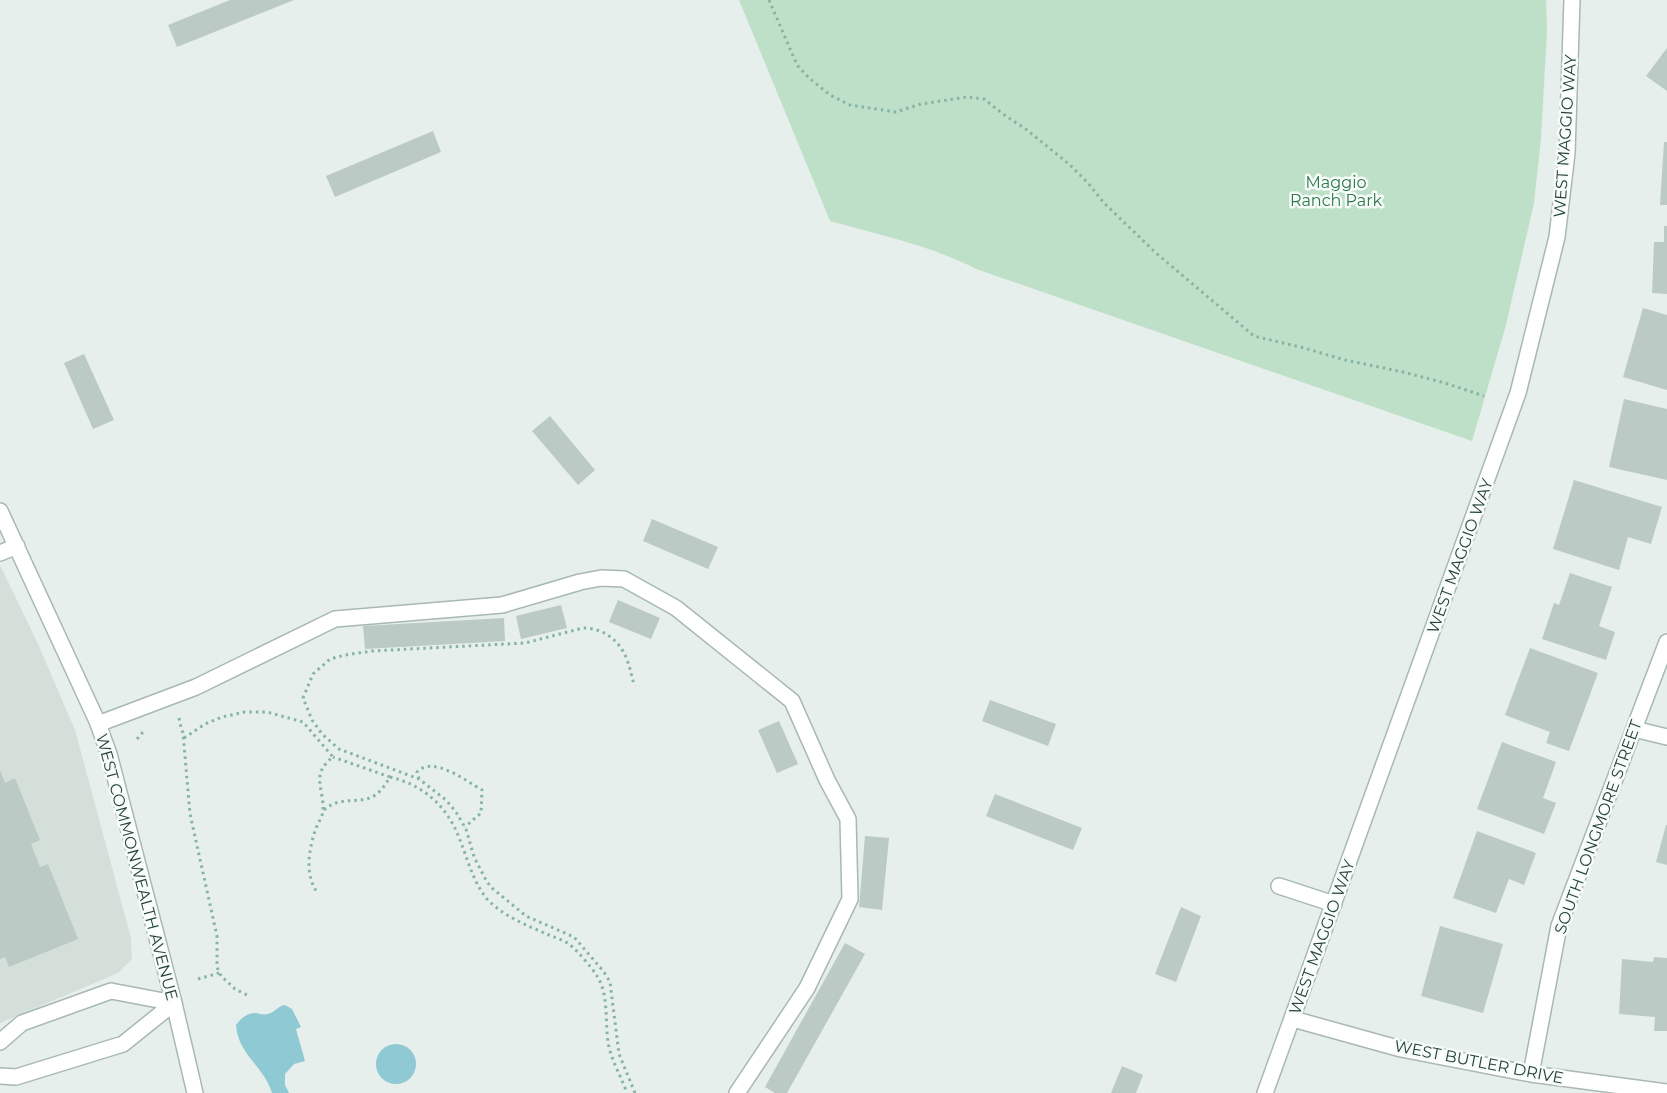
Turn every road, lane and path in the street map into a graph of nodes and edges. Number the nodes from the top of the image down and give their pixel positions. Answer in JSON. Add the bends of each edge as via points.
{"nodes":[{"id":1,"x":769,"y":0,"type":"edge"},
{"id":2,"x":1572,"y":0,"type":"edge"},
{"id":3,"x":1484,"y":396,"type":"dead end"},
{"id":4,"x":0,"y":510,"type":"edge"},
{"id":5,"x":17,"y":546,"type":"junction"},
{"id":6,"x":0,"y":553,"type":"edge"},
{"id":7,"x":1667,"y":642,"type":"edge"},
{"id":8,"x":635,"y":686,"type":"dead end"},
{"id":9,"x":175,"y":716,"type":"dead end"},
{"id":10,"x":98,"y":724,"type":"junction"},
{"id":11,"x":148,"y":726,"type":"dead end"},
{"id":12,"x":1634,"y":729,"type":"junction"},
{"id":13,"x":1667,"y":737,"type":"edge"},
{"id":14,"x":184,"y":738,"type":"junction"},
{"id":15,"x":137,"y":739,"type":"dead end"},
{"id":16,"x":333,"y":757,"type":"junction"},
{"id":17,"x":390,"y":777,"type":"junction"},
{"id":18,"x":419,"y":779,"type":"junction"},
{"id":19,"x":324,"y":811,"type":"junction"},
{"id":20,"x":465,"y":827,"type":"junction"},
{"id":21,"x":1279,"y":886,"type":"dead end"},
{"id":22,"x":318,"y":894,"type":"dead end"},
{"id":23,"x":1334,"y":904,"type":"junction"},
{"id":24,"x":219,"y":973,"type":"junction"},
{"id":25,"x":198,"y":979,"type":"dead end"},
{"id":26,"x":247,"y":995,"type":"dead end"},
{"id":27,"x":174,"y":1003,"type":"junction"},
{"id":28,"x":1293,"y":1019,"type":"junction"},
{"id":29,"x":0,"y":1042,"type":"edge"},
{"id":30,"x":1531,"y":1074,"type":"junction"},
{"id":31,"x":0,"y":1076,"type":"edge"},
{"id":32,"x":1667,"y":1092,"type":"edge"},
{"id":33,"x":195,"y":1093,"type":"edge"},
{"id":34,"x":627,"y":1093,"type":"edge"},
{"id":35,"x":635,"y":1093,"type":"edge"},
{"id":36,"x":737,"y":1093,"type":"edge"},
{"id":37,"x":1265,"y":1093,"type":"edge"}],
"edges":[{"from":1,"to":3,"type":"path","via":[[797,65],[830,95],[850,105],[896,112],[921,104],[967,97],[984,98],[1070,165],[1156,253],[1254,336],[1412,374]]},
{"from":2,"to":23,"type":"street","name":"WEST MAGGIO WAY","via":[[1567,153],[1557,237],[1518,393]]},
{"from":4,"to":5,"type":"street","name":"WEST COMMONWEALTH AVENUE"},
{"from":5,"to":6,"type":"street"},
{"from":5,"to":10,"type":"street","name":"WEST COMMONWEALTH AVENUE"},
{"from":7,"to":12,"type":"street","name":"SOUTH LONGMORE STREET"},
{"from":8,"to":18,"type":"path","via":[[627,660],[617,643],[591,628],[578,628],[525,643],[372,651],[330,660],[319,668],[303,698],[322,734],[339,749]]},
{"from":9,"to":14,"type":"path","via":[[179,717]]},
{"from":10,"to":27,"type":"street","name":"WEST COMMONWEALTH AVENUE","via":[[109,754]]},
{"from":10,"to":36,"type":"street","via":[[196,687],[335,619],[502,605],[602,578],[624,579],[676,608],[792,701],[848,819],[850,899],[807,988]]},
{"from":11,"to":15,"type":"path"},
{"from":12,"to":13,"type":"street"},
{"from":12,"to":30,"type":"street","name":"SOUTH LONGMORE STREET","via":[[1559,926]]},
{"from":14,"to":16,"type":"path","via":[[222,717],[267,712],[302,722]]},
{"from":14,"to":24,"type":"path","via":[[190,814],[217,936]]},
{"from":16,"to":17,"type":"path"},
{"from":16,"to":19,"type":"path","via":[[324,766],[319,779]]},
{"from":17,"to":19,"type":"path","via":[[380,792],[371,797],[334,802]]},
{"from":17,"to":34,"type":"path","via":[[417,788],[448,814],[474,877],[488,899],[527,926],[569,944],[598,977],[605,1002],[609,1048]]},
{"from":18,"to":20,"type":"path","via":[[446,800]]},
{"from":18,"to":20,"type":"path","via":[[417,772],[424,767],[442,767],[482,790],[480,813]]},
{"from":19,"to":22,"type":"path","via":[[315,831],[309,861],[309,878]]},
{"from":20,"to":35,"type":"path","via":[[474,857],[492,888],[526,916],[574,936],[604,972],[610,982],[619,1054]]},
{"from":21,"to":23,"type":"street"},
{"from":23,"to":28,"type":"street","name":"WEST MAGGIO WAY"},
{"from":24,"to":25,"type":"path"},
{"from":24,"to":26,"type":"path","via":[[235,989]]},
{"from":27,"to":29,"type":"street","via":[[110,991],[22,1022]]},
{"from":27,"to":31,"type":"street","via":[[123,1044],[16,1077]]},
{"from":27,"to":33,"type":"street","name":"WEST COMMONWEALTH AVENUE"},
{"from":28,"to":30,"type":"street","name":"WEST BUTLER DRIVE","via":[[1400,1049]]},
{"from":28,"to":37,"type":"street","name":"WEST MAGGIO WAY"},
{"from":30,"to":32,"type":"street","name":"WEST BUTLER DRIVE"}]}
